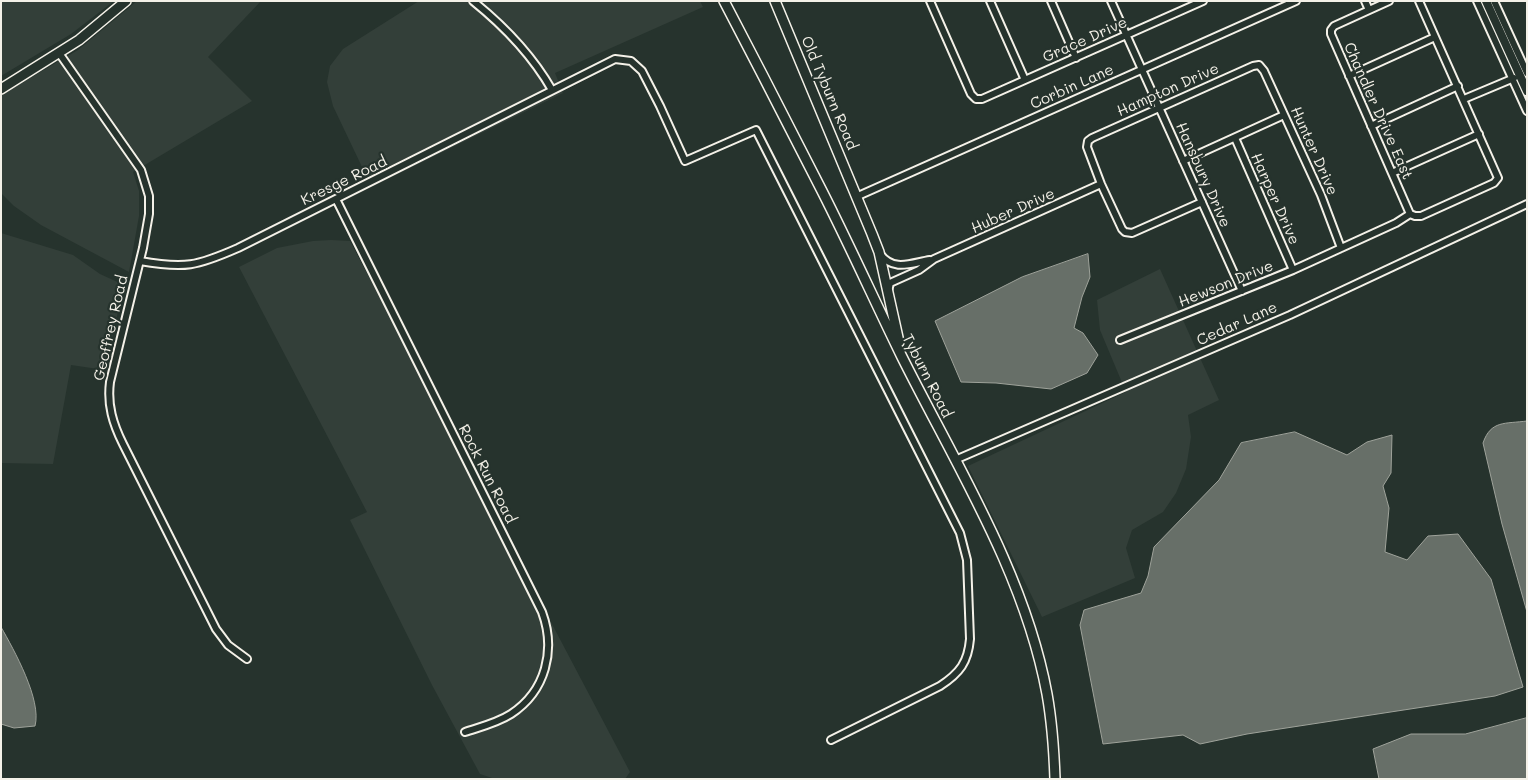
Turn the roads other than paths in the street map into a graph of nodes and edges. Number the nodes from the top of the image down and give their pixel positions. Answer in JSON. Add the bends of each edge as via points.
{"nodes":[{"id":1,"x":126,"y":1,"type":"edge"},
{"id":2,"x":473,"y":1,"type":"edge"},
{"id":3,"x":724,"y":1,"type":"edge"},
{"id":4,"x":775,"y":1,"type":"edge"},
{"id":5,"x":930,"y":1,"type":"edge"},
{"id":6,"x":990,"y":1,"type":"edge"},
{"id":7,"x":1051,"y":1,"type":"edge"},
{"id":8,"x":1112,"y":1,"type":"edge"},
{"id":9,"x":1203,"y":1,"type":"edge"},
{"id":10,"x":1296,"y":1,"type":"edge"},
{"id":11,"x":1365,"y":1,"type":"edge"},
{"id":12,"x":1389,"y":1,"type":"edge"},
{"id":13,"x":1419,"y":1,"type":"edge"},
{"id":14,"x":1477,"y":1,"type":"edge"},
{"id":15,"x":1486,"y":1,"type":"edge"},
{"id":16,"x":1494,"y":1,"type":"edge"},
{"id":17,"x":1369,"y":10,"type":"junction"},
{"id":18,"x":1127,"y":35,"type":"junction"},
{"id":19,"x":1435,"y":37,"type":"junction"},
{"id":20,"x":60,"y":53,"type":"junction"},
{"id":21,"x":1076,"y":58,"type":"junction"},
{"id":22,"x":1260,"y":66,"type":"joint"},
{"id":23,"x":1142,"y":70,"type":"junction"},
{"id":24,"x":1521,"y":75,"type":"edge"},
{"id":25,"x":1349,"y":76,"type":"junction"},
{"id":26,"x":1025,"y":80,"type":"junction"},
{"id":27,"x":1458,"y":86,"type":"junction"},
{"id":28,"x":1,"y":89,"type":"edge"},
{"id":29,"x":552,"y":90,"type":"junction"},
{"id":30,"x":1527,"y":91,"type":"edge"},
{"id":31,"x":1464,"y":99,"type":"junction"},
{"id":32,"x":1159,"y":107,"type":"junction"},
{"id":33,"x":1527,"y":112,"type":"edge"},
{"id":34,"x":1284,"y":116,"type":"junction"},
{"id":35,"x":1371,"y":126,"type":"junction"},
{"id":36,"x":1478,"y":134,"type":"junction"},
{"id":37,"x":1235,"y":138,"type":"junction"},
{"id":38,"x":1183,"y":161,"type":"junction"},
{"id":39,"x":1392,"y":173,"type":"junction"},
{"id":40,"x":1101,"y":184,"type":"junction"},
{"id":41,"x":858,"y":196,"type":"junction"},
{"id":42,"x":336,"y":199,"type":"junction"},
{"id":43,"x":1202,"y":202,"type":"junction"},
{"id":44,"x":1527,"y":204,"type":"edge"},
{"id":45,"x":1410,"y":214,"type":"junction"},
{"id":46,"x":1341,"y":248,"type":"junction"},
{"id":47,"x":879,"y":252,"type":"junction"},
{"id":48,"x":934,"y":259,"type":"junction"},
{"id":49,"x":140,"y":261,"type":"junction"},
{"id":50,"x":1293,"y":270,"type":"junction"},
{"id":51,"x":1242,"y":291,"type":"junction"},
{"id":52,"x":888,"y":292,"type":"junction"},
{"id":53,"x":1120,"y":340,"type":"dead end"},
{"id":54,"x":902,"y":357,"type":"junction"},
{"id":55,"x":955,"y":460,"type":"junction"},
{"id":56,"x":247,"y":659,"type":"dead end"},
{"id":57,"x":465,"y":732,"type":"dead end"},
{"id":58,"x":831,"y":740,"type":"dead end"},
{"id":59,"x":1054,"y":779,"type":"edge"}],
"edges":[{"from":1,"to":20,"type":"main road"},
{"from":2,"to":29,"type":"street","via":[[522,48]]},
{"from":3,"to":54,"type":"main road","name":"Tyburn Road","via":[[818,183]]},
{"from":4,"to":41,"type":"main road","name":"Old Tyburn Road"},
{"from":5,"to":26,"type":"street","name":"Grace Drive","via":[[976,99]]},
{"from":6,"to":26,"type":"street"},
{"from":7,"to":21,"type":"street"},
{"from":8,"to":18,"type":"street","name":"Hansbury Drive"},
{"from":9,"to":18,"type":"street","name":"Grace Drive"},
{"from":10,"to":23,"type":"street","name":"Corbin Lane"},
{"from":11,"to":17,"type":"street"},
{"from":12,"to":17,"type":"street"},
{"from":13,"to":19,"type":"street"},
{"from":14,"to":24,"type":"street"},
{"from":15,"to":24,"type":"street"},
{"from":16,"to":24,"type":"street"},
{"from":17,"to":25,"type":"street","name":"Chandler Drive East","via":[[1331,30]]},
{"from":18,"to":21,"type":"street","name":"Grace Drive"},
{"from":18,"to":23,"type":"street","name":"Hansbury Drive"},
{"from":19,"to":25,"type":"street"},
{"from":19,"to":27,"type":"street"},
{"from":20,"to":28,"type":"main road"},
{"from":20,"to":49,"type":"street","name":"Geoffrey Road","via":[[145,178],[150,205]]},
{"from":21,"to":26,"type":"street","name":"Grace Drive"},
{"from":22,"to":32,"type":"street","name":"Hampton Drive","via":[[1253,66]]},
{"from":22,"to":34,"type":"street","name":"Hunter Drive"},
{"from":23,"to":32,"type":"street","name":"Hansbury Drive"},
{"from":23,"to":41,"type":"street","name":"Corbin Lane"},
{"from":24,"to":30,"type":"street"},
{"from":24,"to":31,"type":"street"},
{"from":24,"to":33,"type":"street"},
{"from":25,"to":35,"type":"street","name":"Chandler Drive East"},
{"from":27,"to":31,"type":"street"},
{"from":27,"to":35,"type":"street"},
{"from":29,"to":42,"type":"street","name":"Kresge Road"},
{"from":29,"to":58,"type":"street","name":"Kresge Road","via":[[615,59],[631,62],[644,74],[685,161],[756,130],[960,533],[967,554],[970,613],[968,653],[963,665],[940,686]]},
{"from":31,"to":36,"type":"street"},
{"from":32,"to":38,"type":"street","name":"Hansbury Drive"},
{"from":32,"to":40,"type":"street","name":"Hampton Drive","via":[[1088,141],[1087,147]]},
{"from":34,"to":37,"type":"street"},
{"from":34,"to":46,"type":"street","name":"Hunter Drive"},
{"from":35,"to":39,"type":"street","name":"Chandler Drive East"},
{"from":36,"to":39,"type":"street"},
{"from":36,"to":45,"type":"street","via":[[1498,175],[1496,181],[1422,216]]},
{"from":37,"to":38,"type":"street"},
{"from":37,"to":50,"type":"street","name":"Harper Drive"},
{"from":38,"to":43,"type":"street","name":"Hansbury Drive"},
{"from":39,"to":45,"type":"street","name":"Chandler Drive East"},
{"from":40,"to":43,"type":"street","via":[[1125,232],[1132,234]]},
{"from":40,"to":48,"type":"street","name":"Huber Drive"},
{"from":41,"to":47,"type":"main road","name":"Old Tyburn Road"},
{"from":42,"to":49,"type":"street","name":"Kresge Road","via":[[199,264],[172,266]]},
{"from":42,"to":57,"type":"street","name":"Rock Run Road","via":[[542,612],[548,630],[547,662],[540,682],[529,698],[501,720]]},
{"from":43,"to":51,"type":"street","name":"Hansbury Drive"},
{"from":44,"to":55,"type":"street","name":"Cedar Lane","via":[[1290,315]]},
{"from":45,"to":46,"type":"street","name":"Hewson Drive"},
{"from":46,"to":50,"type":"street","name":"Hewson Drive"},
{"from":47,"to":48,"type":"street","name":"Huber Drive","via":[[887,262],[895,265]]},
{"from":47,"to":52,"type":"main road","name":"Old Tyburn Road"},
{"from":48,"to":52,"type":"street","name":"Huber Drive","via":[[890,283]]},
{"from":49,"to":56,"type":"street","name":"Geoffrey Road","via":[[110,382],[111,416],[216,629]]},
{"from":50,"to":51,"type":"street","name":"Hewson Drive"},
{"from":51,"to":53,"type":"street","name":"Hewson Drive"},
{"from":52,"to":54,"type":"main road","name":"Old Tyburn Road"},
{"from":54,"to":55,"type":"main road","name":"Tyburn Road"},
{"from":55,"to":59,"type":"main road","name":"Tyburn Road","via":[[1015,584],[1030,626],[1048,698]]}]}
